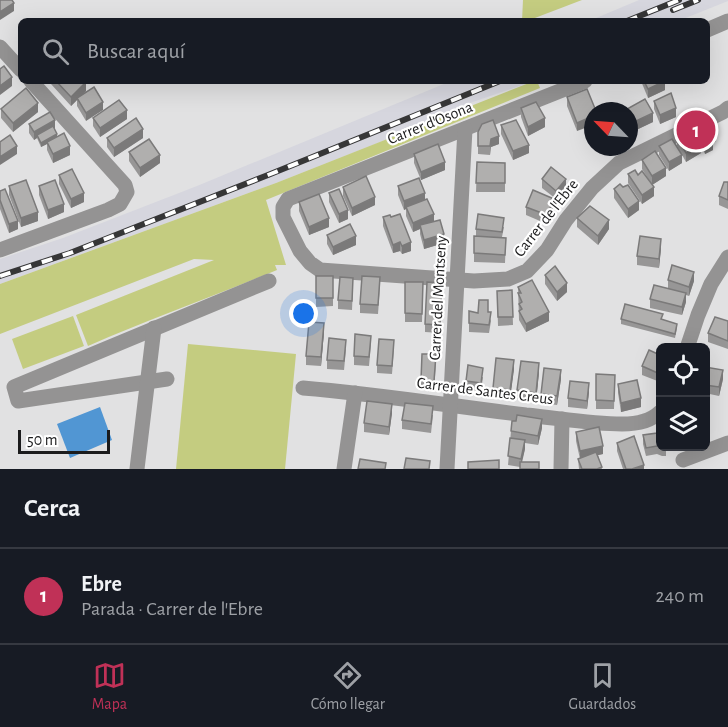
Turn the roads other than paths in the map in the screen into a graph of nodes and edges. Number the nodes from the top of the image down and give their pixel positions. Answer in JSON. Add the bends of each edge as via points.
{"nodes":[{"id":1,"x":728,"y":21,"type":"edge"},
{"id":2,"x":710,"y":29,"type":"edge"},
{"id":3,"x":0,"y":47,"type":"edge"},
{"id":4,"x":18,"y":67,"type":"edge"},
{"id":5,"x":34,"y":84,"type":"edge"},
{"id":6,"x":578,"y":84,"type":"edge"},
{"id":7,"x":726,"y":114,"type":"edge"},
{"id":8,"x":465,"y":129,"type":"junction"},
{"id":9,"x":288,"y":199,"type":"joint"},
{"id":10,"x":0,"y":250,"type":"edge"},
{"id":11,"x":728,"y":257,"type":"edge"},
{"id":12,"x":457,"y":279,"type":"junction"},
{"id":13,"x":268,"y":281,"type":"dead end"},
{"id":14,"x":154,"y":328,"type":"junction"},
{"id":15,"x":689,"y":343,"type":"edge"},
{"id":16,"x":166,"y":379,"type":"dead end"},
{"id":17,"x":148,"y":381,"type":"junction"},
{"id":18,"x":303,"y":388,"type":"dead end"},
{"id":19,"x":354,"y":393,"type":"junction"},
{"id":20,"x":450,"y":406,"type":"junction"},
{"id":21,"x":656,"y":416,"type":"edge"},
{"id":22,"x":562,"y":419,"type":"junction"},
{"id":23,"x":728,"y":443,"type":"edge"},
{"id":24,"x":683,"y":459,"type":"edge"},
{"id":25,"x":137,"y":469,"type":"edge"},
{"id":26,"x":344,"y":469,"type":"edge"},
{"id":27,"x":447,"y":469,"type":"edge"},
{"id":28,"x":561,"y":469,"type":"edge"}],
"edges":[{"from":1,"to":2,"type":"street"},
{"from":3,"to":4,"type":"street"},
{"from":5,"to":10,"type":"street","via":[[125,185],[127,192],[120,204],[108,210]]},
{"from":6,"to":8,"type":"street","name":"Carrer d'Osona"},
{"from":7,"to":12,"type":"street","name":"Carrer de l'Ebre","via":[[619,163],[592,188],[527,271],[508,279]]},
{"from":8,"to":9,"type":"street","name":"Carrer d'Osona"},
{"from":8,"to":12,"type":"street","name":"Carrer del Montseny"},
{"from":9,"to":12,"type":"street","name":"Carrer de l'Ebre","via":[[283,217],[300,251],[320,270]]},
{"from":11,"to":15,"type":"street","via":[[711,284]]},
{"from":12,"to":20,"type":"street","name":"Carrer del Montseny"},
{"from":13,"to":14,"type":"street","via":[[204,303]]},
{"from":14,"to":17,"type":"street"},
{"from":14,"to":17,"type":"street","via":[[60,361],[14,387],[18,401]]},
{"from":16,"to":17,"type":"street"},
{"from":17,"to":25,"type":"street"},
{"from":18,"to":19,"type":"street","name":"Carrer de Santes Creus"},
{"from":19,"to":20,"type":"street","name":"Carrer de Santes Creus"},
{"from":19,"to":26,"type":"street"},
{"from":20,"to":22,"type":"street","name":"Carrer de Santes Creus"},
{"from":20,"to":27,"type":"street","name":"Carrer del Montseny"},
{"from":21,"to":22,"type":"street","name":"Carrer de Santes Creus","via":[[624,424]]},
{"from":22,"to":28,"type":"street"},
{"from":23,"to":24,"type":"street"}]}
